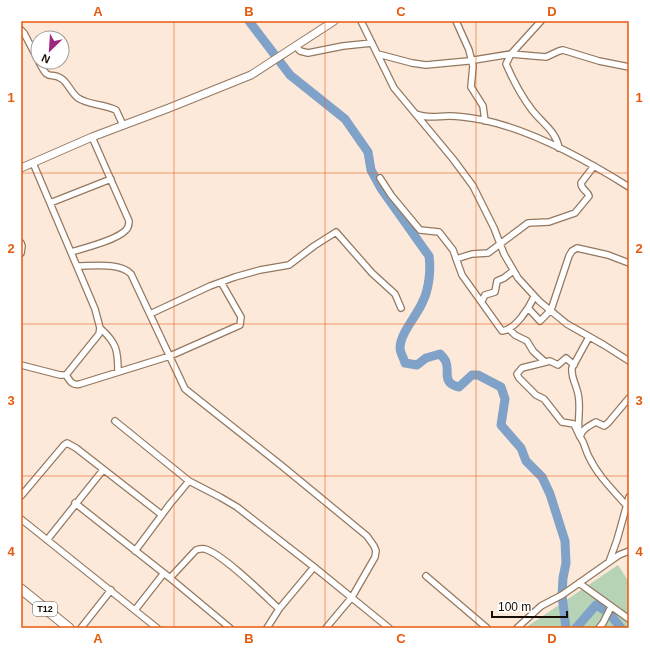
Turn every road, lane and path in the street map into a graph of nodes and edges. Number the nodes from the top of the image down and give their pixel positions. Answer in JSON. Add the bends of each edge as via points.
{"nodes":[{"id":1,"x":334,"y":21,"type":"edge"},
{"id":2,"x":361,"y":21,"type":"edge"},
{"id":3,"x":456,"y":21,"type":"edge"},
{"id":4,"x":542,"y":21,"type":"edge"},
{"id":5,"x":21,"y":30,"type":"edge"},
{"id":6,"x":372,"y":43,"type":"junction"},
{"id":7,"x":30,"y":45,"type":"edge"},
{"id":8,"x":296,"y":46,"type":"junction"},
{"id":9,"x":378,"y":54,"type":"junction"},
{"id":10,"x":511,"y":54,"type":"junction"},
{"id":11,"x":472,"y":60,"type":"junction"},
{"id":12,"x":629,"y":67,"type":"edge"},
{"id":13,"x":42,"y":70,"type":"edge"},
{"id":14,"x":414,"y":113,"type":"junction"},
{"id":15,"x":485,"y":121,"type":"junction"},
{"id":16,"x":123,"y":125,"type":"junction"},
{"id":17,"x":92,"y":137,"type":"junction"},
{"id":18,"x":559,"y":148,"type":"junction"},
{"id":19,"x":33,"y":163,"type":"junction"},
{"id":20,"x":22,"y":166,"type":"edge"},
{"id":21,"x":594,"y":166,"type":"junction"},
{"id":22,"x":380,"y":178,"type":"dead end"},
{"id":23,"x":111,"y":179,"type":"junction"},
{"id":24,"x":629,"y":187,"type":"edge"},
{"id":25,"x":50,"y":203,"type":"junction"},
{"id":26,"x":21,"y":243,"type":"edge"},
{"id":27,"x":501,"y":244,"type":"junction"},
{"id":28,"x":71,"y":252,"type":"junction"},
{"id":29,"x":21,"y":253,"type":"edge"},
{"id":30,"x":456,"y":259,"type":"junction"},
{"id":31,"x":629,"y":263,"type":"edge"},
{"id":32,"x":77,"y":266,"type":"junction"},
{"id":33,"x":513,"y":271,"type":"junction"},
{"id":34,"x":221,"y":282,"type":"junction"},
{"id":35,"x":534,"y":297,"type":"junction"},
{"id":36,"x":482,"y":301,"type":"junction"},
{"id":37,"x":401,"y":308,"type":"dead end"},
{"id":38,"x":528,"y":308,"type":"junction"},
{"id":39,"x":550,"y":310,"type":"junction"},
{"id":40,"x":150,"y":314,"type":"junction"},
{"id":41,"x":100,"y":328,"type":"junction"},
{"id":42,"x":510,"y":329,"type":"junction"},
{"id":43,"x":590,"y":337,"type":"junction"},
{"id":44,"x":170,"y":356,"type":"junction"},
{"id":45,"x":629,"y":361,"type":"edge"},
{"id":46,"x":545,"y":362,"type":"junction"},
{"id":47,"x":21,"y":365,"type":"edge"},
{"id":48,"x":574,"y":365,"type":"junction"},
{"id":49,"x":118,"y":372,"type":"junction"},
{"id":50,"x":66,"y":375,"type":"junction"},
{"id":51,"x":629,"y":398,"type":"edge"},
{"id":52,"x":116,"y":421,"type":"dead end"},
{"id":53,"x":580,"y":437,"type":"junction"},
{"id":54,"x":279,"y":456,"type":"dead end"},
{"id":55,"x":282,"y":466,"type":"junction"},
{"id":56,"x":103,"y":470,"type":"junction"},
{"id":57,"x":189,"y":481,"type":"junction"},
{"id":58,"x":21,"y":496,"type":"edge"},
{"id":59,"x":629,"y":497,"type":"edge"},
{"id":60,"x":75,"y":503,"type":"junction"},
{"id":61,"x":626,"y":505,"type":"junction"},
{"id":62,"x":162,"y":515,"type":"junction"},
{"id":63,"x":21,"y":518,"type":"edge"},
{"id":64,"x":47,"y":540,"type":"junction"},
{"id":65,"x":135,"y":551,"type":"junction"},
{"id":66,"x":629,"y":551,"type":"edge"},
{"id":67,"x":609,"y":562,"type":"junction"},
{"id":68,"x":314,"y":566,"type":"junction"},
{"id":69,"x":164,"y":573,"type":"junction"},
{"id":70,"x":426,"y":576,"type":"dead end"},
{"id":71,"x":170,"y":578,"type":"junction"},
{"id":72,"x":580,"y":583,"type":"junction"},
{"id":73,"x":21,"y":589,"type":"edge"},
{"id":74,"x":111,"y":590,"type":"junction"},
{"id":75,"x":352,"y":597,"type":"junction"},
{"id":76,"x":612,"y":606,"type":"junction"},
{"id":77,"x":279,"y":609,"type":"junction"},
{"id":78,"x":135,"y":610,"type":"junction"},
{"id":79,"x":629,"y":619,"type":"edge"},
{"id":80,"x":69,"y":628,"type":"edge"},
{"id":81,"x":81,"y":628,"type":"edge"},
{"id":82,"x":157,"y":628,"type":"edge"},
{"id":83,"x":230,"y":628,"type":"edge"},
{"id":84,"x":267,"y":628,"type":"edge"},
{"id":85,"x":326,"y":628,"type":"edge"},
{"id":86,"x":389,"y":628,"type":"edge"},
{"id":87,"x":487,"y":628,"type":"edge"},
{"id":88,"x":518,"y":628,"type":"edge"},
{"id":89,"x":599,"y":628,"type":"edge"}],
"edges":[{"from":1,"to":8,"type":"street"},
{"from":2,"to":6,"type":"street"},
{"from":3,"to":11,"type":"street"},
{"from":4,"to":10,"type":"street"},
{"from":5,"to":7,"type":"street"},
{"from":6,"to":8,"type":"street","via":[[308,53],[300,51]]},
{"from":6,"to":9,"type":"street"},
{"from":8,"to":16,"type":"street","via":[[251,75]]},
{"from":9,"to":11,"type":"street","via":[[426,65]]},
{"from":9,"to":14,"type":"street","via":[[394,88]]},
{"from":10,"to":11,"type":"street"},
{"from":10,"to":12,"type":"street","via":[[546,57],[563,50]]},
{"from":10,"to":18,"type":"street","via":[[506,64],[511,75],[533,112],[556,137]]},
{"from":11,"to":15,"type":"street","via":[[471,87],[483,106]]},
{"from":13,"to":16,"type":"street","via":[[48,76],[62,79],[77,97],[84,101],[116,110]]},
{"from":14,"to":15,"type":"street","via":[[426,117],[449,116]]},
{"from":14,"to":27,"type":"street","via":[[465,173],[480,198]]},
{"from":15,"to":18,"type":"street","via":[[525,133]]},
{"from":16,"to":17,"type":"street"},
{"from":17,"to":19,"type":"street"},
{"from":17,"to":23,"type":"street"},
{"from":18,"to":21,"type":"street"},
{"from":19,"to":20,"type":"street"},
{"from":19,"to":25,"type":"street"},
{"from":21,"to":24,"type":"street"},
{"from":21,"to":27,"type":"street","via":[[581,183],[589,196],[575,213],[549,222],[525,225]]},
{"from":22,"to":30,"type":"street","via":[[420,230],[438,232],[453,250]]},
{"from":23,"to":25,"type":"street"},
{"from":23,"to":28,"type":"street","via":[[129,221],[128,228],[111,239]]},
{"from":25,"to":28,"type":"street"},
{"from":26,"to":29,"type":"street"},
{"from":27,"to":30,"type":"street","via":[[488,252]]},
{"from":27,"to":33,"type":"street"},
{"from":28,"to":32,"type":"street"},
{"from":30,"to":36,"type":"street","via":[[462,275]]},
{"from":31,"to":39,"type":"street","via":[[608,255],[575,249],[569,256]]},
{"from":32,"to":40,"type":"street","via":[[119,266],[127,270]]},
{"from":32,"to":41,"type":"street"},
{"from":33,"to":35,"type":"street"},
{"from":33,"to":36,"type":"street","via":[[497,281],[495,292],[485,295]]},
{"from":34,"to":37,"type":"street","via":[[260,270],[289,265],[336,232],[372,273],[395,294]]},
{"from":34,"to":40,"type":"street"},
{"from":34,"to":44,"type":"street","via":[[241,317],[240,325]]},
{"from":35,"to":38,"type":"street"},
{"from":35,"to":39,"type":"street"},
{"from":36,"to":42,"type":"street","via":[[502,331]]},
{"from":38,"to":39,"type":"street","via":[[540,321]]},
{"from":38,"to":42,"type":"street"},
{"from":39,"to":43,"type":"street","via":[[573,328]]},
{"from":40,"to":44,"type":"street"},
{"from":41,"to":49,"type":"street","via":[[118,352]]},
{"from":41,"to":50,"type":"street","via":[[97,336]]},
{"from":42,"to":46,"type":"street","via":[[515,335],[527,341]]},
{"from":43,"to":45,"type":"street"},
{"from":43,"to":48,"type":"street"},
{"from":44,"to":49,"type":"street"},
{"from":44,"to":55,"type":"street","via":[[185,389]]},
{"from":46,"to":48,"type":"street","via":[[550,361],[558,365],[566,358]]},
{"from":46,"to":53,"type":"street","via":[[522,368],[517,374],[536,395],[544,399],[562,422],[574,424]]},
{"from":47,"to":50,"type":"street"},
{"from":48,"to":53,"type":"street","via":[[572,372],[579,401]]},
{"from":49,"to":50,"type":"street","via":[[76,385],[71,383]]},
{"from":51,"to":53,"type":"street","via":[[608,423],[604,426],[596,422],[586,428]]},
{"from":52,"to":57,"type":"street"},
{"from":53,"to":61,"type":"street","via":[[604,480]]},
{"from":54,"to":55,"type":"street"},
{"from":55,"to":75,"type":"street","via":[[367,536],[374,546],[376,557]]},
{"from":56,"to":58,"type":"street","via":[[67,443]]},
{"from":56,"to":60,"type":"street"},
{"from":56,"to":62,"type":"street"},
{"from":57,"to":62,"type":"street"},
{"from":57,"to":68,"type":"street","via":[[237,508]]},
{"from":59,"to":61,"type":"street"},
{"from":60,"to":64,"type":"street"},
{"from":60,"to":65,"type":"street"},
{"from":61,"to":67,"type":"street"},
{"from":62,"to":65,"type":"street"},
{"from":63,"to":64,"type":"street"},
{"from":64,"to":74,"type":"street"},
{"from":65,"to":69,"type":"street"},
{"from":66,"to":67,"type":"street"},
{"from":67,"to":72,"type":"street"},
{"from":68,"to":75,"type":"street"},
{"from":68,"to":77,"type":"street"},
{"from":69,"to":71,"type":"street"},
{"from":69,"to":78,"type":"street"},
{"from":70,"to":87,"type":"street"},
{"from":71,"to":77,"type":"street","via":[[196,550],[205,549],[222,558]]},
{"from":71,"to":83,"type":"street"},
{"from":72,"to":76,"type":"street"},
{"from":72,"to":88,"type":"street","via":[[541,606]]},
{"from":73,"to":80,"type":"highway","number":"T12"},
{"from":74,"to":78,"type":"street"},
{"from":74,"to":81,"type":"street"},
{"from":75,"to":85,"type":"street"},
{"from":75,"to":86,"type":"street"},
{"from":76,"to":79,"type":"street"},
{"from":76,"to":89,"type":"street"},
{"from":77,"to":84,"type":"street"},
{"from":78,"to":82,"type":"street"}]}
